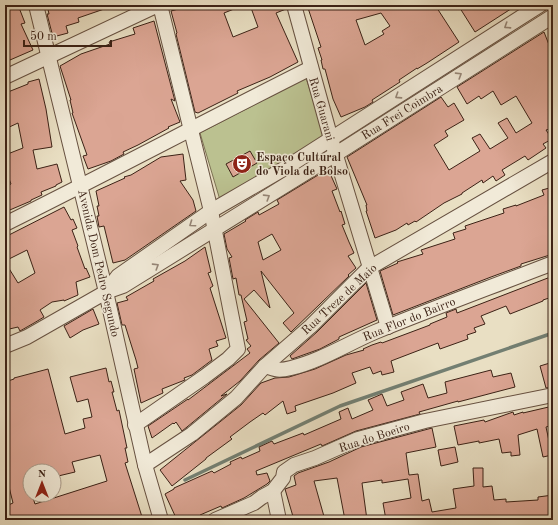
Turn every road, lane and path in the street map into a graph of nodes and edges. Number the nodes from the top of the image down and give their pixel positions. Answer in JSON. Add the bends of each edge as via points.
{"nodes":[{"id":1,"x":36,"y":5,"type":"edge"},
{"id":2,"x":159,"y":5,"type":"edge"},
{"id":3,"x":294,"y":5,"type":"edge"},
{"id":4,"x":540,"y":5,"type":"edge"},
{"id":5,"x":553,"y":16,"type":"edge"},
{"id":6,"x":49,"y":56,"type":"junction"},
{"id":7,"x":311,"y":68,"type":"junction"},
{"id":8,"x":5,"y":77,"type":"edge"},
{"id":9,"x":191,"y":128,"type":"junction"},
{"id":10,"x":331,"y":139,"type":"junction"},
{"id":11,"x":336,"y":154,"type":"junction"},
{"id":12,"x":553,"y":161,"type":"edge"},
{"id":13,"x":81,"y":186,"type":"junction"},
{"id":14,"x":211,"y":211,"type":"junction"},
{"id":15,"x":5,"y":224,"type":"edge"},
{"id":16,"x":215,"y":229,"type":"junction"},
{"id":17,"x":553,"y":263,"type":"edge"},
{"id":18,"x":370,"y":268,"type":"junction"},
{"id":19,"x":106,"y":292,"type":"junction"},
{"id":20,"x":388,"y":327,"type":"junction"},
{"id":21,"x":5,"y":346,"type":"edge"},
{"id":22,"x":265,"y":366,"type":"junction"},
{"id":23,"x":553,"y":395,"type":"edge"},
{"id":24,"x":135,"y":425,"type":"junction"},
{"id":25,"x":145,"y":465,"type":"junction"},
{"id":26,"x":273,"y":492,"type":"junction"},
{"id":27,"x":161,"y":520,"type":"edge"},
{"id":28,"x":216,"y":520,"type":"edge"},
{"id":29,"x":279,"y":520,"type":"edge"}],
"edges":[{"from":1,"to":6,"type":"street","name":"Avenida Dom Pedro Segundo"},
{"from":2,"to":6,"type":"street"},
{"from":2,"to":9,"type":"street"},
{"from":3,"to":7,"type":"street","name":"Rua Guarani"},
{"from":4,"to":10,"type":"street","name":"Rua Frei Coimbra","one_way":true},
{"from":11,"to":5,"type":"street","name":"Rua Frei Coimbra","one_way":true},
{"from":6,"to":8,"type":"street"},
{"from":6,"to":13,"type":"street","name":"Avenida Dom Pedro Segundo"},
{"from":7,"to":9,"type":"street"},
{"from":7,"to":10,"type":"street","name":"Rua Guarani"},
{"from":9,"to":13,"type":"street"},
{"from":9,"to":14,"type":"street"},
{"from":10,"to":11,"type":"street","name":"Rua Guarani"},
{"from":10,"to":14,"type":"street","name":"Rua Frei Coimbra"},
{"from":16,"to":11,"type":"street","name":"Rua Frei Coimbra","one_way":true},
{"from":11,"to":18,"type":"street","name":"Rua Guarani"},
{"from":12,"to":18,"type":"street","name":"Rua Treze de Maio"},
{"from":13,"to":15,"type":"street"},
{"from":13,"to":19,"type":"street","name":"Avenida Dom Pedro Segundo"},
{"from":14,"to":16,"type":"street"},
{"from":14,"to":19,"type":"street","name":"Rua Frei Coimbra","one_way":true,"via":[[118,276]]},
{"from":19,"to":16,"type":"street","name":"Rua Frei Coimbra","one_way":true,"via":[[123,286]]},
{"from":16,"to":24,"type":"street","via":[[238,349],[204,377]]},
{"from":17,"to":20,"type":"street","name":"Rua Flor do Bairro"},
{"from":18,"to":20,"type":"street","name":"Rua Guarani"},
{"from":18,"to":22,"type":"street","name":"Rua Treze de Maio","via":[[311,326]]},
{"from":19,"to":21,"type":"street","name":"Rua Frei Coimbra","via":[[27,337]]},
{"from":19,"to":24,"type":"street","name":"Avenida Dom Pedro Segundo"},
{"from":20,"to":22,"type":"street","name":"Rua Flor do Bairro","via":[[292,368],[276,370]]},
{"from":22,"to":25,"type":"street","name":"Rua Treze de Maio","via":[[236,398],[192,434]]},
{"from":23,"to":26,"type":"street","name":"Rua do Boeiro","via":[[425,421],[358,439],[294,465],[284,472],[283,478]]},
{"from":24,"to":25,"type":"street","name":"Avenida Dom Pedro Segundo"},
{"from":25,"to":27,"type":"street","name":"Avenida Dom Pedro Segundo"},
{"from":26,"to":28,"type":"street","name":"Rua do Boeiro"},
{"from":26,"to":29,"type":"street"}]}
